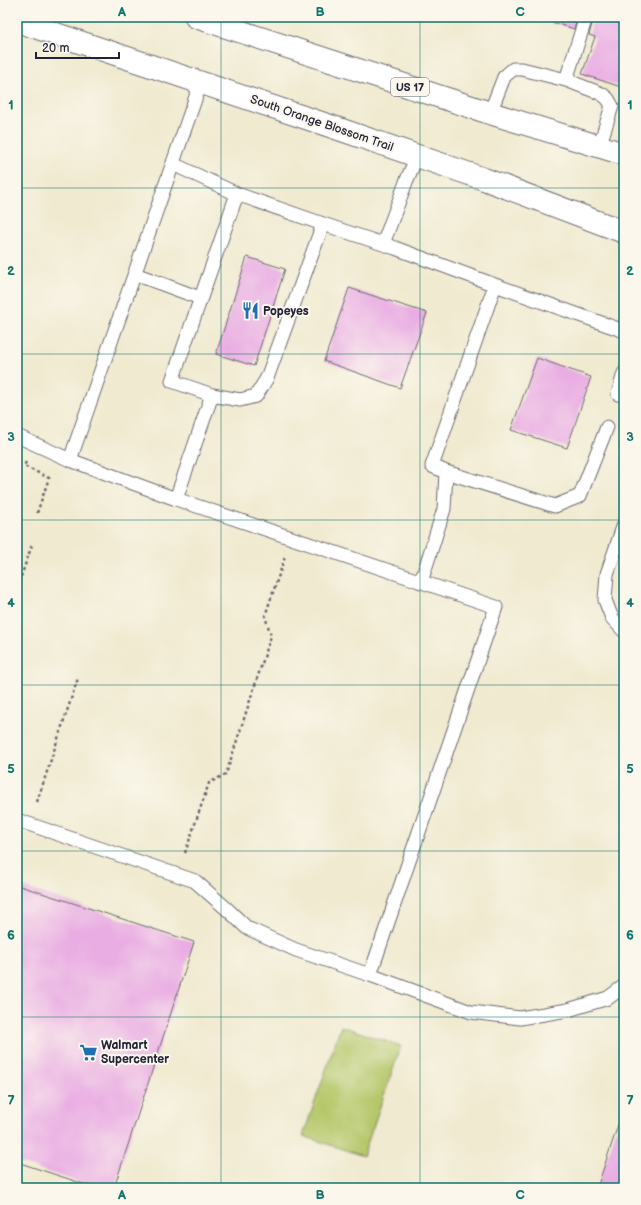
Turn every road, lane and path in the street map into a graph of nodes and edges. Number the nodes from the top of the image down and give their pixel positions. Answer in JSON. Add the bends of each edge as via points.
{"nodes":[{"id":1,"x":586,"y":17,"type":"edge"},
{"id":2,"x":207,"y":19,"type":"edge"},
{"id":3,"x":17,"y":21,"type":"edge"},
{"id":4,"x":566,"y":80,"type":"junction"},
{"id":5,"x":201,"y":82,"type":"junction"},
{"id":6,"x":490,"y":114,"type":"junction"},
{"id":7,"x":599,"y":147,"type":"junction"},
{"id":8,"x":624,"y":154,"type":"edge"},
{"id":9,"x":417,"y":156,"type":"junction"},
{"id":10,"x":173,"y":164,"type":"junction"},
{"id":11,"x":237,"y":194,"type":"junction"},
{"id":12,"x":323,"y":224,"type":"junction"},
{"id":13,"x":624,"y":232,"type":"edge"},
{"id":14,"x":383,"y":244,"type":"junction"},
{"id":15,"x":135,"y":274,"type":"junction"},
{"id":16,"x":494,"y":285,"type":"junction"},
{"id":17,"x":200,"y":298,"type":"junction"},
{"id":18,"x":624,"y":331,"type":"edge"},
{"id":19,"x":624,"y":372,"type":"edge"},
{"id":20,"x":212,"y":394,"type":"junction"},
{"id":21,"x":618,"y":394,"type":"dead end"},
{"id":22,"x":607,"y":427,"type":"dead end"},
{"id":23,"x":17,"y":436,"type":"edge"},
{"id":24,"x":70,"y":460,"type":"junction"},
{"id":25,"x":26,"y":462,"type":"dead end"},
{"id":26,"x":446,"y":472,"type":"junction"},
{"id":27,"x":176,"y":499,"type":"junction"},
{"id":28,"x":37,"y":514,"type":"dead end"},
{"id":29,"x":624,"y":524,"type":"edge"},
{"id":30,"x":292,"y":538,"type":"junction"},
{"id":31,"x":32,"y":544,"type":"dead end"},
{"id":32,"x":421,"y":582,"type":"junction"},
{"id":33,"x":17,"y":588,"type":"edge"},
{"id":34,"x":624,"y":631,"type":"edge"},
{"id":35,"x":78,"y":678,"type":"dead end"},
{"id":36,"x":36,"y":802,"type":"dead end"},
{"id":37,"x":17,"y":820,"type":"edge"},
{"id":38,"x":185,"y":853,"type":"dead end"},
{"id":39,"x":370,"y":975,"type":"junction"},
{"id":40,"x":624,"y":986,"type":"edge"}],
"edges":[{"from":1,"to":4,"type":"lane"},
{"from":2,"to":6,"type":"main road","number":"US 17"},
{"from":3,"to":5,"type":"main road","name":"South Orange Blossom Trail"},
{"from":4,"to":6,"type":"lane","via":[[513,69],[504,77]]},
{"from":4,"to":7,"type":"lane","via":[[602,94],[612,106]]},
{"from":5,"to":9,"type":"main road","name":"South Orange Blossom Trail"},
{"from":5,"to":10,"type":"lane"},
{"from":6,"to":7,"type":"main road","number":"US 17"},
{"from":7,"to":8,"type":"main road","number":"US 17"},
{"from":9,"to":13,"type":"main road","name":"South Orange Blossom Trail"},
{"from":9,"to":14,"type":"lane"},
{"from":10,"to":11,"type":"lane"},
{"from":10,"to":15,"type":"lane"},
{"from":11,"to":12,"type":"lane"},
{"from":11,"to":17,"type":"lane"},
{"from":12,"to":14,"type":"lane"},
{"from":12,"to":20,"type":"lane","via":[[267,378],[256,396],[240,400]]},
{"from":14,"to":16,"type":"lane"},
{"from":15,"to":17,"type":"lane"},
{"from":15,"to":24,"type":"lane"},
{"from":16,"to":18,"type":"lane"},
{"from":16,"to":26,"type":"lane","via":[[432,466]]},
{"from":17,"to":20,"type":"lane","via":[[172,381]]},
{"from":19,"to":21,"type":"lane"},
{"from":20,"to":27,"type":"lane"},
{"from":22,"to":26,"type":"lane","via":[[580,496],[555,506]]},
{"from":23,"to":24,"type":"lane"},
{"from":24,"to":27,"type":"lane"},
{"from":25,"to":28,"type":"path","via":[[24,466],[49,478]]},
{"from":26,"to":32,"type":"lane","via":[[444,509]]},
{"from":27,"to":30,"type":"lane"},
{"from":29,"to":34,"type":"lane","via":[[606,574],[604,600],[612,618]]},
{"from":30,"to":32,"type":"lane"},
{"from":30,"to":38,"type":"path","via":[[265,616],[271,636],[226,774],[209,783]]},
{"from":31,"to":33,"type":"path"},
{"from":32,"to":39,"type":"lane","via":[[496,607]]},
{"from":35,"to":36,"type":"path"},
{"from":37,"to":39,"type":"lane","via":[[195,881],[247,928],[296,950]]},
{"from":39,"to":40,"type":"lane","via":[[471,1012],[520,1018],[574,1008],[608,998]]}]}
